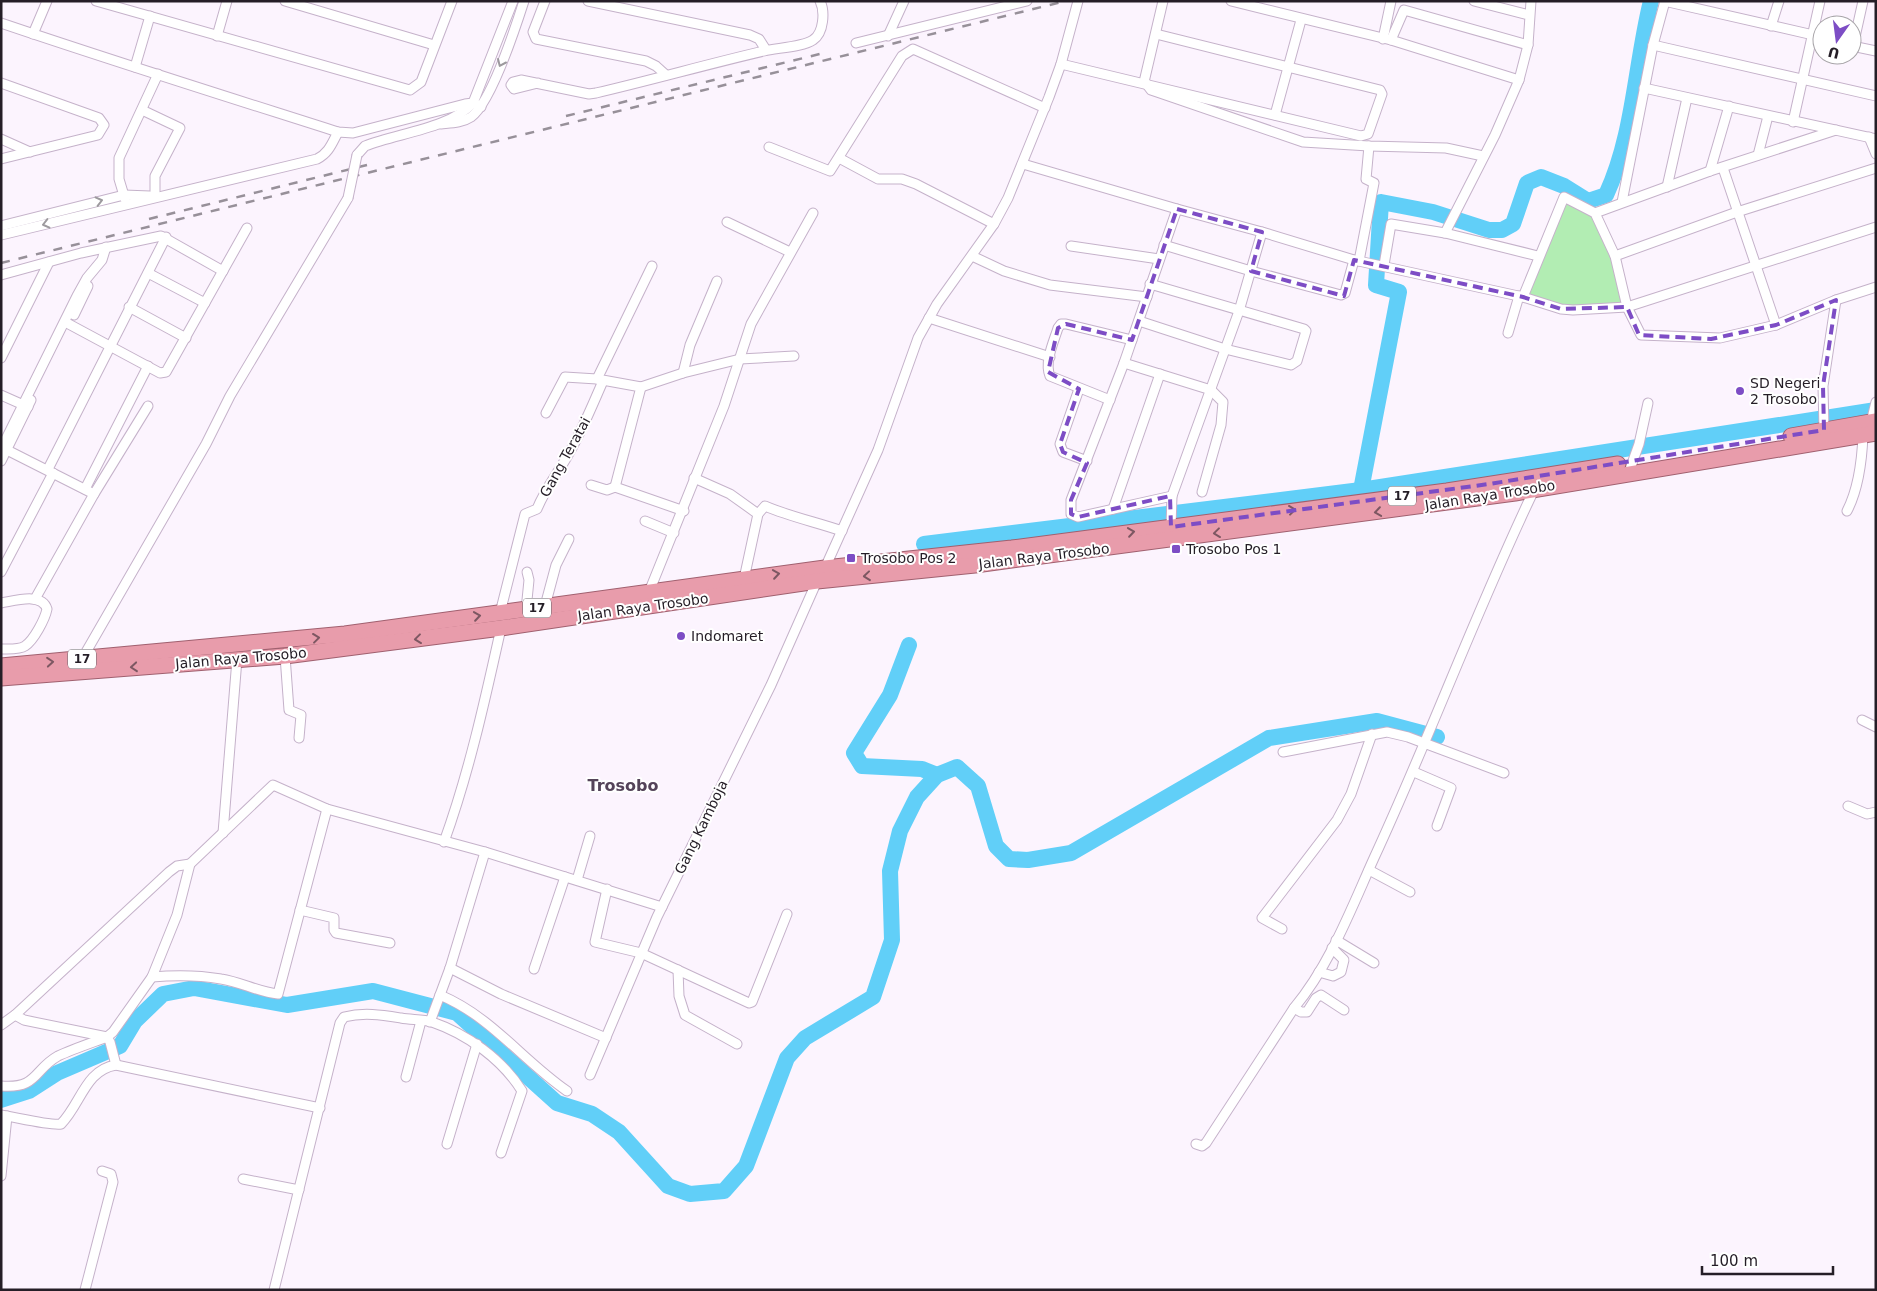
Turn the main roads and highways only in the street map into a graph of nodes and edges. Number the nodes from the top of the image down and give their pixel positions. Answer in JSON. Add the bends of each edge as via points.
{"nodes":[{"id":1,"x":1873,"y":419,"type":"edge"},
{"id":2,"x":1635,"y":458,"type":"junction"},
{"id":3,"x":930,"y":563,"type":"junction"},
{"id":4,"x":914,"y":565,"type":"junction"},
{"id":5,"x":500,"y":621,"type":"junction"},
{"id":6,"x":1,"y":666,"type":"edge"},
{"id":7,"x":1,"y":678,"type":"edge"}],
"edges":[{"from":1,"to":2,"type":"highway","name":"Jalan Raya Trosobo","number":"17"},
{"from":1,"to":2,"type":"highway","name":"Jalan Raya Trosobo","number":"17"},
{"from":3,"to":2,"type":"highway","name":"Jalan Raya Trosobo","number":"17","one_way":true,"via":[[1171,525],[1447,491]]},
{"from":2,"to":3,"type":"highway","name":"Jalan Raya Trosobo","number":"17","one_way":true,"via":[[1534,490],[1053,555]]},
{"from":3,"to":4,"type":"highway","name":"Jalan Raya Trosobo","number":"17"},
{"from":4,"to":5,"type":"highway","name":"Jalan Raya Trosobo","number":"17","one_way":true,"via":[[817,581]]},
{"from":5,"to":4,"type":"highway","name":"Jalan Raya Trosobo","number":"17","one_way":true,"via":[[545,606],[825,568]]},
{"from":6,"to":5,"type":"highway","name":"Jalan Raya Trosobo","number":"17","one_way":true},
{"from":5,"to":7,"type":"highway","name":"Jalan Raya Trosobo","number":"17","one_way":true,"via":[[285,656]]}]}
